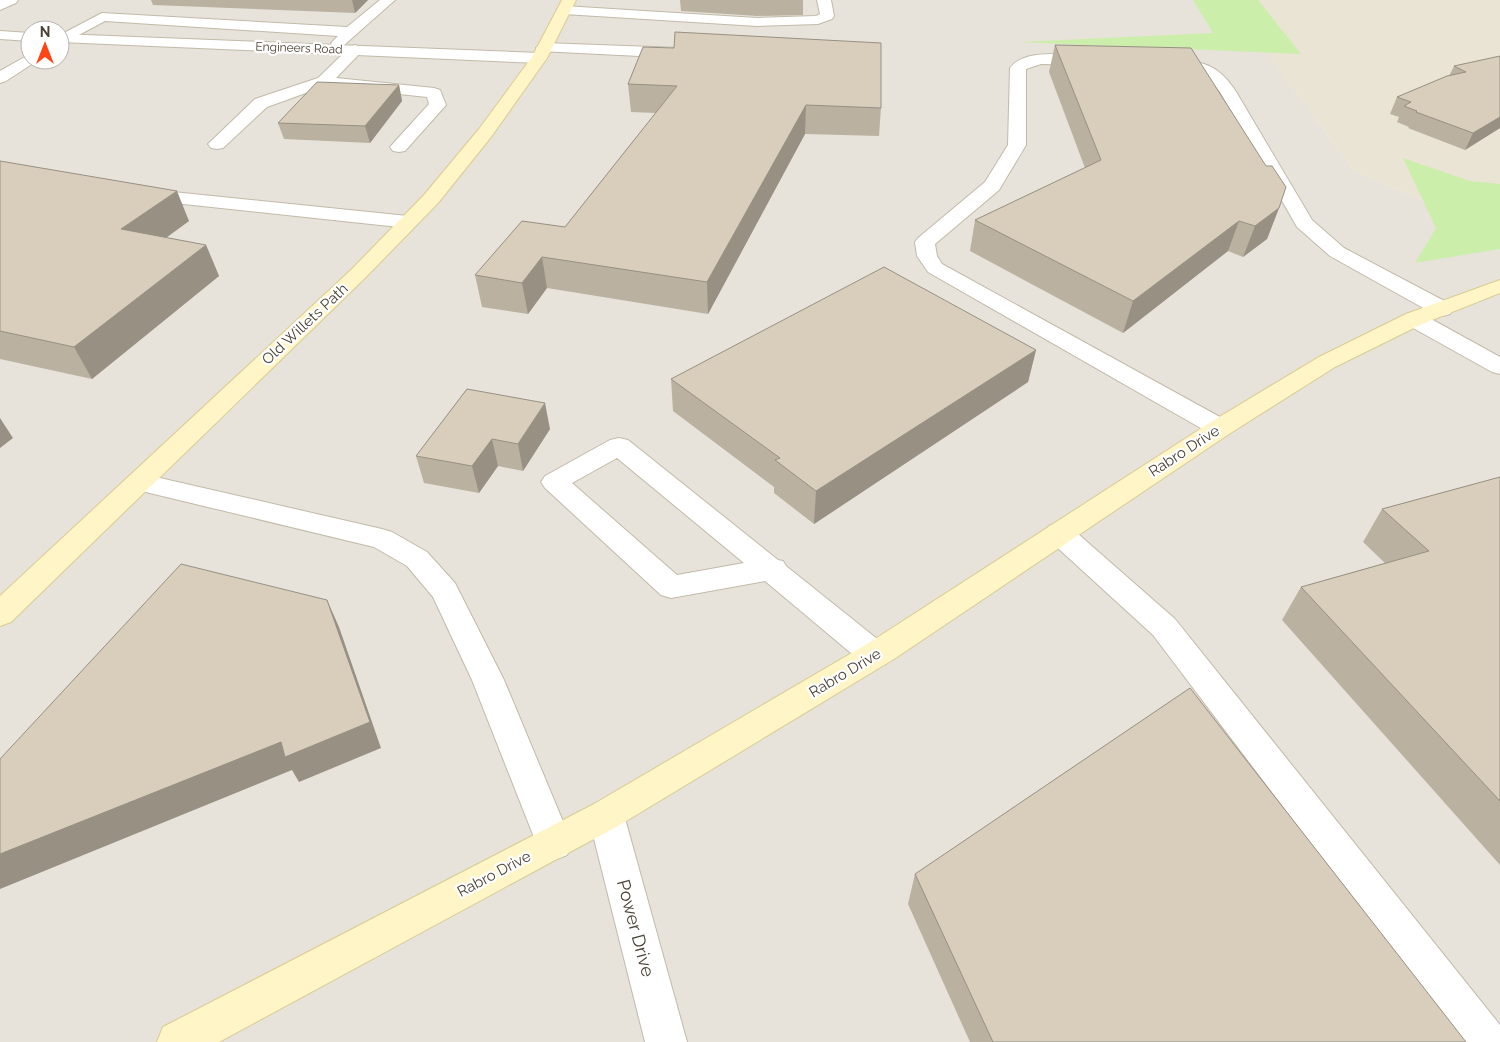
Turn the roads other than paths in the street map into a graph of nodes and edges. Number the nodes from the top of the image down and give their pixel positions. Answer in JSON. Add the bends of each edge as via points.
{"nodes":[{"id":1,"x":11,"y":0,"type":"edge"},
{"id":2,"x":388,"y":0,"type":"edge"},
{"id":3,"x":824,"y":0,"type":"edge"},
{"id":4,"x":105,"y":3,"type":"dead end"},
{"id":5,"x":566,"y":5,"type":"edge"},
{"id":6,"x":0,"y":6,"type":"edge"},
{"id":7,"x":102,"y":17,"type":"junction"},
{"id":8,"x":219,"y":24,"type":"junction"},
{"id":9,"x":351,"y":32,"type":"junction"},
{"id":10,"x":0,"y":35,"type":"edge"},
{"id":11,"x":70,"y":35,"type":"edge"},
{"id":12,"x":20,"y":36,"type":"edge"},
{"id":13,"x":70,"y":39,"type":"edge"},
{"id":14,"x":188,"y":43,"type":"junction"},
{"id":15,"x":330,"y":49,"type":"junction"},
{"id":16,"x":355,"y":50,"type":"junction"},
{"id":17,"x":541,"y":53,"type":"junction"},
{"id":18,"x":692,"y":54,"type":"edge"},
{"id":19,"x":1105,"y":61,"type":"edge"},
{"id":20,"x":1154,"y":62,"type":"edge"},
{"id":21,"x":20,"y":65,"type":"edge"},
{"id":22,"x":0,"y":78,"type":"edge"},
{"id":23,"x":324,"y":80,"type":"junction"},
{"id":24,"x":217,"y":144,"type":"dead end"},
{"id":25,"x":399,"y":147,"type":"dead end"},
{"id":26,"x":130,"y":193,"type":"edge"},
{"id":27,"x":408,"y":222,"type":"junction"},
{"id":28,"x":1500,"y":286,"type":"edge"},
{"id":29,"x":1428,"y":314,"type":"junction"},
{"id":30,"x":1500,"y":367,"type":"edge"},
{"id":31,"x":1220,"y":428,"type":"junction"},
{"id":32,"x":138,"y":482,"type":"junction"},
{"id":33,"x":1059,"y":533,"type":"junction"},
{"id":34,"x":773,"y":569,"type":"junction"},
{"id":35,"x":0,"y":614,"type":"edge"},
{"id":36,"x":875,"y":654,"type":"junction"},
{"id":37,"x":606,"y":815,"type":"junction"},
{"id":38,"x":554,"y":843,"type":"junction"},
{"id":39,"x":178,"y":1042,"type":"edge"},
{"id":40,"x":666,"y":1042,"type":"edge"},
{"id":41,"x":1487,"y":1042,"type":"edge"}],
"edges":[{"from":1,"to":6,"type":"street"},
{"from":2,"to":9,"type":"street"},
{"from":3,"to":5,"type":"street","via":[[827,16],[818,20],[757,22]]},
{"from":4,"to":7,"type":"street"},
{"from":5,"to":17,"type":"main road","name":"Old Willets Path"},
{"from":7,"to":8,"type":"street"},
{"from":7,"to":11,"type":"street"},
{"from":8,"to":9,"type":"street"},
{"from":8,"to":14,"type":"street"},
{"from":9,"to":15,"type":"street"},
{"from":10,"to":12,"type":"street"},
{"from":13,"to":14,"type":"street","name":"Engineers Road"},
{"from":14,"to":15,"type":"street","name":"Engineers Road"},
{"from":15,"to":16,"type":"street","name":"Engineers Road"},
{"from":16,"to":17,"type":"street","name":"Engineers Road"},
{"from":16,"to":23,"type":"street"},
{"from":17,"to":18,"type":"street","name":"Engineers Road"},
{"from":17,"to":27,"type":"main road","name":"Old Willets Path","via":[[485,133]]},
{"from":19,"to":31,"type":"street","via":[[1056,59],[1021,64],[1018,68],[1017,145],[992,186],[925,242],[927,256],[935,268]]},
{"from":20,"to":29,"type":"street","via":[[1199,67],[1214,74],[1227,90],[1304,223],[1337,252]]},
{"from":21,"to":22,"type":"street"},
{"from":23,"to":24,"type":"street","via":[[261,103]]},
{"from":23,"to":25,"type":"street","via":[[434,93],[438,105]]},
{"from":26,"to":27,"type":"street"},
{"from":27,"to":32,"type":"main road","name":"Old Willets Path"},
{"from":28,"to":29,"type":"main road","name":"Rabro Drive"},
{"from":29,"to":30,"type":"street"},
{"from":29,"to":31,"type":"main road","name":"Rabro Drive","via":[[1327,362]]},
{"from":31,"to":33,"type":"main road","name":"Rabro Drive"},
{"from":32,"to":35,"type":"main road","name":"Old Willets Path"},
{"from":32,"to":38,"type":"street","via":[[382,539],[417,559],[445,591],[483,671]]},
{"from":33,"to":36,"type":"main road","name":"Rabro Drive"},
{"from":33,"to":41,"type":"street","via":[[1164,627]]},
{"from":34,"to":34,"type":"street","via":[[672,587],[554,482],[619,446]]},
{"from":34,"to":36,"type":"street"},
{"from":36,"to":37,"type":"main road","name":"Rabro Drive"},
{"from":37,"to":38,"type":"main road","name":"Rabro Drive"},
{"from":37,"to":40,"type":"street","name":"Power Drive"},
{"from":38,"to":39,"type":"main road","name":"Rabro Drive"}]}
